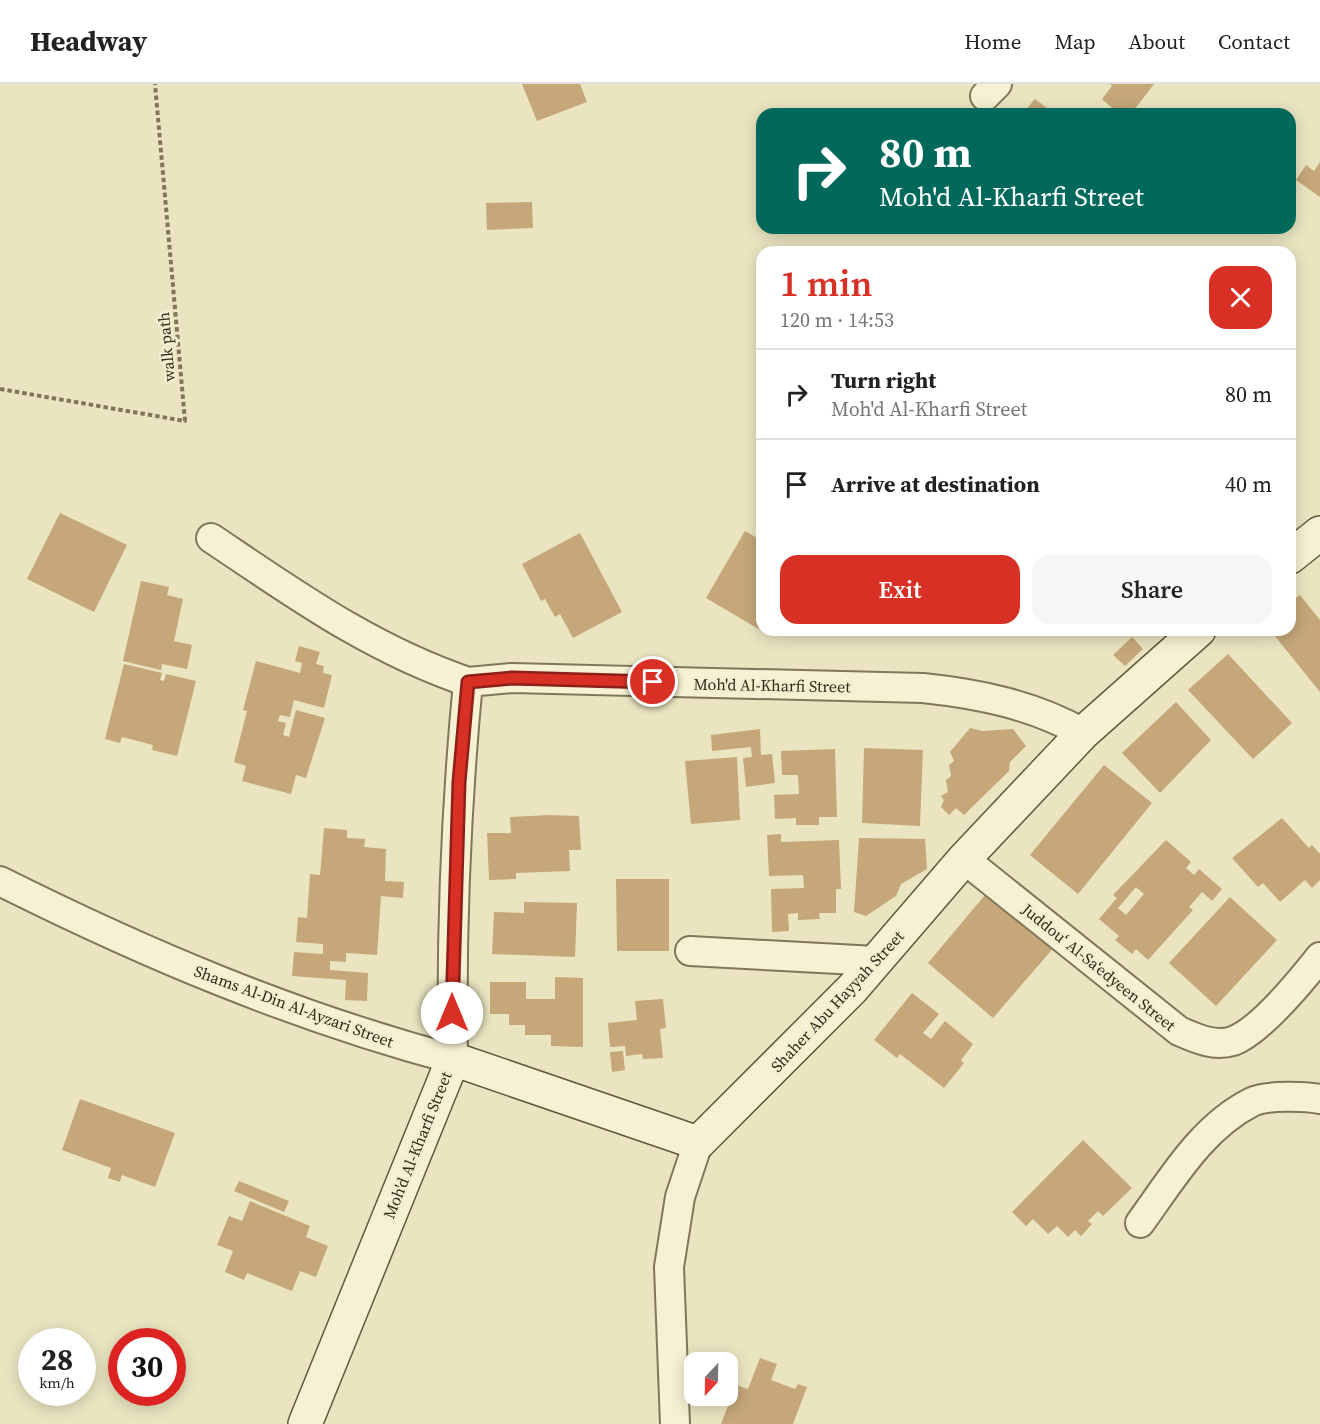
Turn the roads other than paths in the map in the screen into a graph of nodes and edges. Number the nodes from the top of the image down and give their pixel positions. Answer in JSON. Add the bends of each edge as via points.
{"nodes":[{"id":1,"x":1320,"y":533,"type":"edge"},
{"id":2,"x":211,"y":538,"type":"dead end"},
{"id":3,"x":1296,"y":551,"type":"edge"},
{"id":4,"x":1192,"y":636,"type":"edge"},
{"id":5,"x":468,"y":682,"type":"junction"},
{"id":6,"x":1083,"y":733,"type":"junction"},
{"id":7,"x":964,"y":859,"type":"junction"},
{"id":8,"x":0,"y":881,"type":"edge"},
{"id":9,"x":690,"y":951,"type":"dead end"},
{"id":10,"x":1320,"y":957,"type":"edge"},
{"id":11,"x":876,"y":962,"type":"junction"},
{"id":12,"x":453,"y":1059,"type":"junction"},
{"id":13,"x":1320,"y":1099,"type":"edge"},
{"id":14,"x":698,"y":1143,"type":"junction"},
{"id":15,"x":1140,"y":1223,"type":"dead end"},
{"id":16,"x":305,"y":1424,"type":"edge"},
{"id":17,"x":675,"y":1424,"type":"edge"}],
"edges":[{"from":1,"to":3,"type":"street"},
{"from":2,"to":5,"type":"street","via":[[336,622],[427,668]]},
{"from":4,"to":6,"type":"street","name":"Shaher Abu Hayyah Street"},
{"from":5,"to":6,"type":"street","name":"Moh'd Al-Kharfi Street","via":[[512,678],[923,688],[972,693],[1022,706]]},
{"from":5,"to":12,"type":"street","name":"Moh'd Al-Kharfi Street","via":[[459,782]]},
{"from":6,"to":7,"type":"street","name":"Shaher Abu Hayyah Street"},
{"from":7,"to":10,"type":"street","name":"Juddou‘ Al-Sa‘edyeen Street","via":[[1179,1031],[1207,1042],[1231,1041],[1256,1028]]},
{"from":7,"to":11,"type":"street","name":"Shaher Abu Hayyah Street"},
{"from":8,"to":12,"type":"street","name":"Shams Al-Din Al-Ayzari Street","via":[[238,990],[369,1036]]},
{"from":9,"to":11,"type":"street"},
{"from":11,"to":14,"type":"street","name":"Shaher Abu Hayyah Street"},
{"from":12,"to":14,"type":"street","name":"Shams Al-Din Al-Ayzari Street"},
{"from":12,"to":16,"type":"street","name":"Moh'd Al-Kharfi Street"},
{"from":13,"to":15,"type":"street","via":[[1305,1096],[1254,1101],[1218,1125],[1189,1155]]},
{"from":14,"to":17,"type":"street","name":"Shaher Abu Hayyah Street","via":[[680,1197],[669,1267]]}]}
